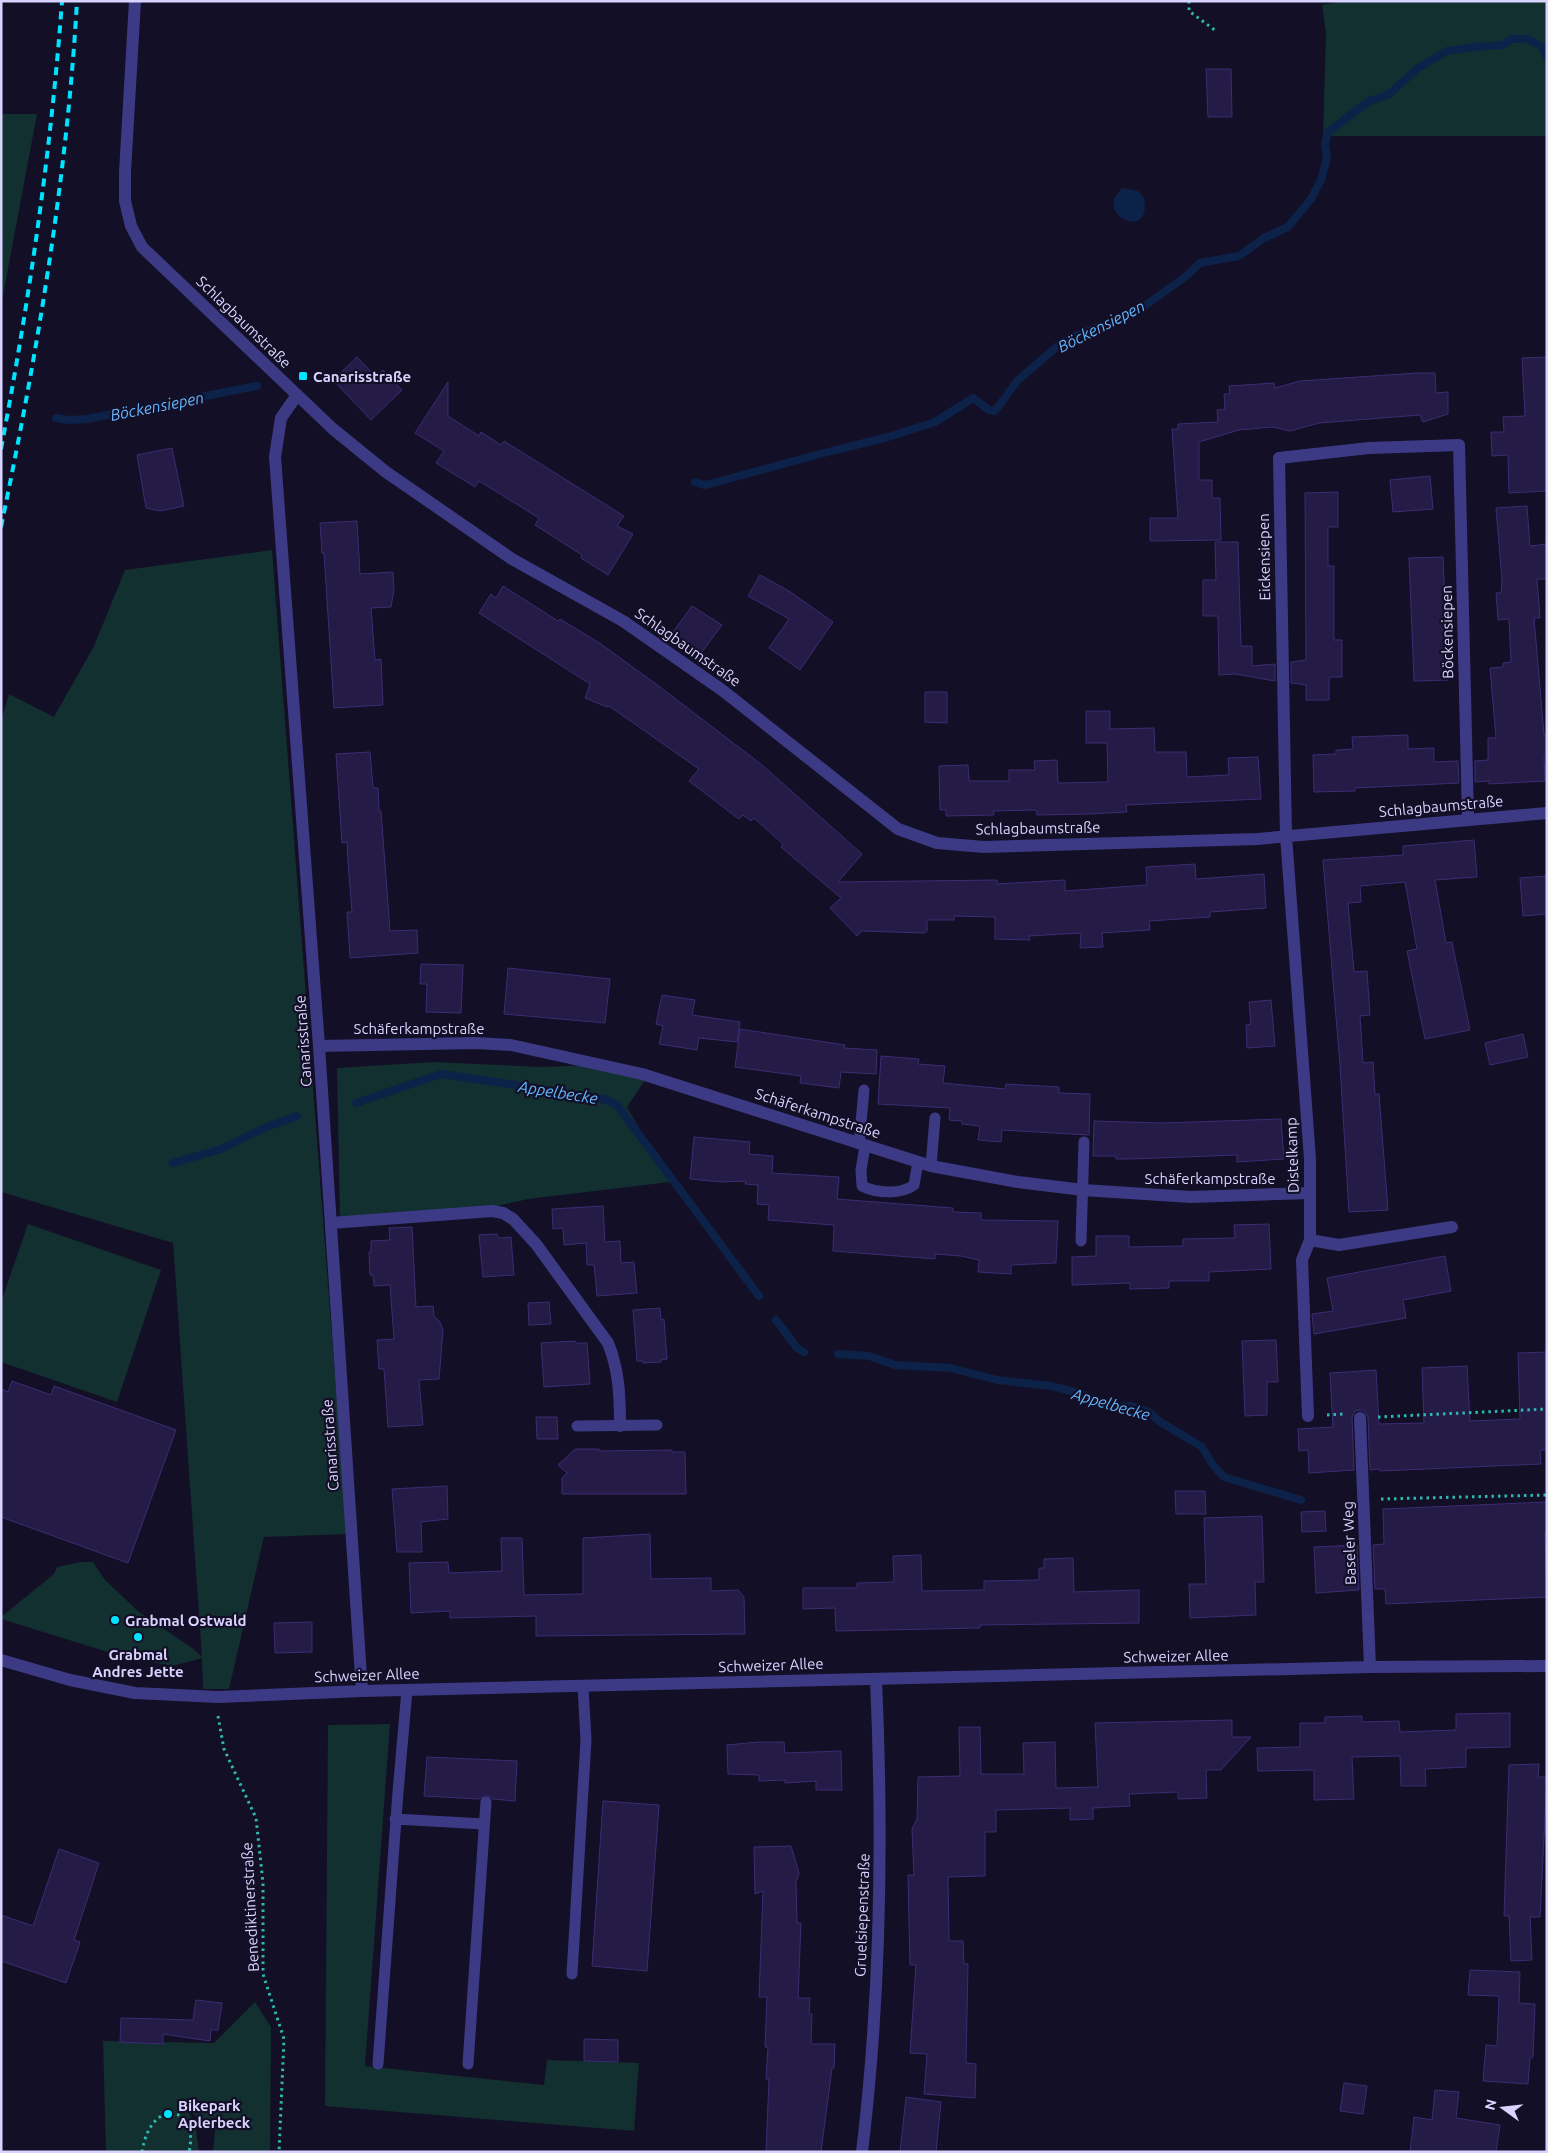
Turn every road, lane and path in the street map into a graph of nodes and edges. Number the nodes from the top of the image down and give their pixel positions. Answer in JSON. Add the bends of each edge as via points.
{"nodes":[{"id":1,"x":135,"y":1,"type":"edge"},
{"id":2,"x":1189,"y":1,"type":"edge"},
{"id":3,"x":1216,"y":31,"type":"dead end"},
{"id":4,"x":297,"y":395,"type":"junction"},
{"id":5,"x":1458,"y":445,"type":"joint"},
{"id":6,"x":1547,"y":813,"type":"edge"},
{"id":7,"x":1468,"y":819,"type":"junction"},
{"id":8,"x":1286,"y":836,"type":"junction"},
{"id":9,"x":319,"y":1046,"type":"junction"},
{"id":10,"x":864,"y":1090,"type":"dead end"},
{"id":11,"x":935,"y":1118,"type":"dead end"},
{"id":12,"x":1084,"y":1142,"type":"dead end"},
{"id":13,"x":862,"y":1145,"type":"junction"},
{"id":14,"x":918,"y":1162,"type":"junction"},
{"id":15,"x":931,"y":1166,"type":"junction"},
{"id":16,"x":1083,"y":1190,"type":"junction"},
{"id":17,"x":1310,"y":1193,"type":"junction"},
{"id":18,"x":331,"y":1223,"type":"junction"},
{"id":19,"x":1452,"y":1227,"type":"dead end"},
{"id":20,"x":1310,"y":1240,"type":"junction"},
{"id":21,"x":1081,"y":1241,"type":"dead end"},
{"id":22,"x":1547,"y":1409,"type":"edge"},
{"id":23,"x":1308,"y":1416,"type":"joint"},
{"id":24,"x":1360,"y":1418,"type":"junction"},
{"id":25,"x":577,"y":1426,"type":"dead end"},
{"id":26,"x":620,"y":1426,"type":"junction"},
{"id":27,"x":657,"y":1426,"type":"dead end"},
{"id":28,"x":1547,"y":1495,"type":"edge"},
{"id":29,"x":1363,"y":1499,"type":"junction"},
{"id":30,"x":1,"y":1660,"type":"edge"},
{"id":31,"x":1547,"y":1666,"type":"edge"},
{"id":32,"x":1370,"y":1667,"type":"junction"},
{"id":33,"x":876,"y":1679,"type":"junction"},
{"id":34,"x":583,"y":1687,"type":"junction"},
{"id":35,"x":407,"y":1690,"type":"junction"},
{"id":36,"x":362,"y":1691,"type":"junction"},
{"id":37,"x":218,"y":1697,"type":"junction"},
{"id":38,"x":486,"y":1802,"type":"dead end"},
{"id":39,"x":395,"y":1819,"type":"junction"},
{"id":40,"x":484,"y":1824,"type":"junction"},
{"id":41,"x":572,"y":1974,"type":"dead end"},
{"id":42,"x":378,"y":2064,"type":"dead end"},
{"id":43,"x":468,"y":2064,"type":"dead end"},
{"id":44,"x":142,"y":2152,"type":"edge"},
{"id":45,"x":189,"y":2152,"type":"edge"},
{"id":46,"x":279,"y":2152,"type":"edge"},
{"id":47,"x":862,"y":2152,"type":"edge"}],
"edges":[{"from":1,"to":4,"type":"street","name":"Schlagbaumstraße","via":[[125,172],[125,201],[131,226],[142,247]]},
{"from":2,"to":3,"type":"path","via":[[1189,11]]},
{"from":4,"to":8,"type":"street","name":"Schlagbaumstraße","via":[[386,472],[512,559],[622,621],[722,690],[898,829],[937,843],[984,846]]},
{"from":4,"to":9,"type":"street","name":"Canarisstraße","via":[[281,418],[275,457]]},
{"from":5,"to":7,"type":"street","name":"Böckensiepen"},
{"from":5,"to":8,"type":"street","name":"Eickensiepen","via":[[1369,448],[1279,458]]},
{"from":6,"to":7,"type":"street","name":"Schlagbaumstraße"},
{"from":7,"to":8,"type":"street","name":"Schlagbaumstraße"},
{"from":8,"to":17,"type":"street","name":"Distelkamp"},
{"from":9,"to":13,"type":"street","name":"Schäferkampstraße","via":[[511,1045],[642,1074]]},
{"from":9,"to":18,"type":"street","name":"Canarisstraße"},
{"from":10,"to":13,"type":"lane"},
{"from":11,"to":15,"type":"lane"},
{"from":12,"to":16,"type":"lane"},
{"from":13,"to":14,"type":"street","name":"Schäferkampstraße"},
{"from":13,"to":14,"type":"lane","via":[[862,1186],[871,1190],[906,1191],[914,1185]]},
{"from":14,"to":15,"type":"street","name":"Schäferkampstraße"},
{"from":15,"to":16,"type":"street","name":"Schäferkampstraße"},
{"from":16,"to":17,"type":"street","name":"Schäferkampstraße","via":[[1191,1197]]},
{"from":16,"to":21,"type":"lane"},
{"from":17,"to":20,"type":"street","name":"Distelkamp"},
{"from":18,"to":26,"type":"street","via":[[492,1211],[513,1219],[536,1244],[608,1343],[615,1360],[619,1386]]},
{"from":18,"to":36,"type":"street","name":"Canarisstraße"},
{"from":19,"to":20,"type":"street","via":[[1339,1245]]},
{"from":20,"to":23,"type":"street","name":"Distelkamp","via":[[1302,1260]]},
{"from":22,"to":24,"type":"path"},
{"from":23,"to":24,"type":"path","via":[[1360,1413]]},
{"from":24,"to":29,"type":"street","name":"Baseler Weg"},
{"from":25,"to":26,"type":"lane"},
{"from":26,"to":27,"type":"lane"},
{"from":28,"to":29,"type":"path"},
{"from":29,"to":32,"type":"street","name":"Baseler Weg"},
{"from":30,"to":37,"type":"street","name":"Schweizer Allee","via":[[70,1680],[135,1693]]},
{"from":31,"to":32,"type":"street","name":"Schweizer Allee"},
{"from":32,"to":33,"type":"street","name":"Schweizer Allee"},
{"from":33,"to":34,"type":"street","name":"Schweizer Allee"},
{"from":33,"to":47,"type":"street","name":"Gruelsiepenstraße","via":[[880,1890],[871,2063]]},
{"from":34,"to":35,"type":"street","name":"Schweizer Allee"},
{"from":34,"to":41,"type":"lane","via":[[586,1740]]},
{"from":35,"to":36,"type":"street","name":"Schweizer Allee"},
{"from":35,"to":39,"type":"lane"},
{"from":36,"to":37,"type":"street","name":"Schweizer Allee"},
{"from":37,"to":46,"type":"path","name":"Benediktinerstraße","via":[[218,1721],[224,1749],[256,1818],[262,1884],[264,1974],[284,2039]]},
{"from":38,"to":40,"type":"lane"},
{"from":39,"to":40,"type":"lane"},
{"from":39,"to":42,"type":"lane"},
{"from":40,"to":43,"type":"lane"},
{"from":44,"to":45,"type":"path","via":[[149,2128],[156,2118],[172,2114],[180,2115],[190,2128]]}]}
